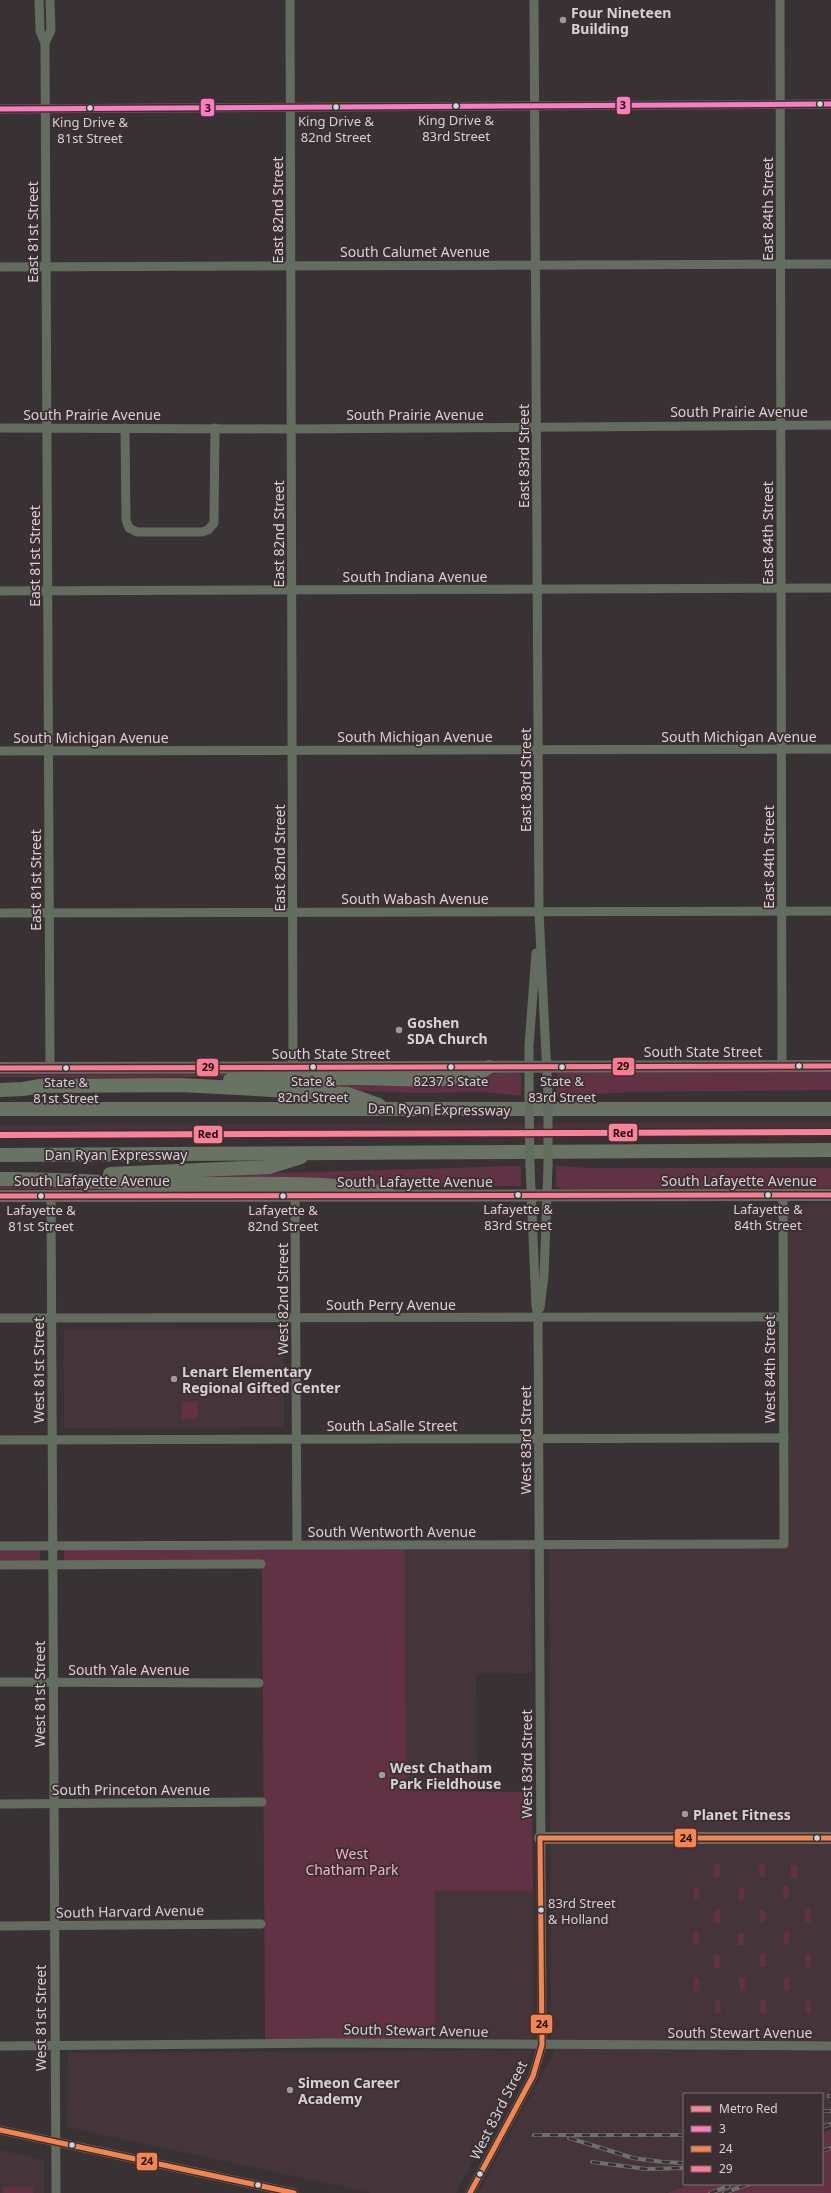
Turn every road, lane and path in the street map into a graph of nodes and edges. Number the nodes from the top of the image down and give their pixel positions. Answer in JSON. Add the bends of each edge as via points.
{"nodes":[{"id":1,"x":39,"y":0,"type":"edge"},
{"id":2,"x":50,"y":0,"type":"edge"},
{"id":3,"x":290,"y":0,"type":"edge"},
{"id":4,"x":534,"y":0,"type":"edge"},
{"id":5,"x":780,"y":0,"type":"edge"},
{"id":6,"x":46,"y":43,"type":"junction"},
{"id":7,"x":831,"y":104,"type":"edge"},
{"id":8,"x":780,"y":105,"type":"junction"},
{"id":9,"x":535,"y":106,"type":"junction"},
{"id":10,"x":0,"y":109,"type":"edge"},
{"id":11,"x":46,"y":109,"type":"junction"},
{"id":12,"x":290,"y":109,"type":"junction"},
{"id":13,"x":536,"y":264,"type":"junction"},
{"id":14,"x":781,"y":264,"type":"junction"},
{"id":15,"x":831,"y":264,"type":"edge"},
{"id":16,"x":46,"y":266,"type":"junction"},
{"id":17,"x":291,"y":266,"type":"junction"},
{"id":18,"x":0,"y":267,"type":"edge"},
{"id":19,"x":781,"y":425,"type":"junction"},
{"id":20,"x":831,"y":425,"type":"edge"},
{"id":21,"x":537,"y":427,"type":"junction"},
{"id":22,"x":0,"y":428,"type":"edge"},
{"id":23,"x":47,"y":428,"type":"junction"},
{"id":24,"x":125,"y":428,"type":"junction"},
{"id":25,"x":214,"y":428,"type":"junction"},
{"id":26,"x":291,"y":429,"type":"junction"},
{"id":27,"x":781,"y":588,"type":"junction"},
{"id":28,"x":831,"y":588,"type":"edge"},
{"id":29,"x":538,"y":589,"type":"junction"},
{"id":30,"x":48,"y":590,"type":"junction"},
{"id":31,"x":292,"y":590,"type":"junction"},
{"id":32,"x":0,"y":591,"type":"edge"},
{"id":33,"x":782,"y":749,"type":"junction"},
{"id":34,"x":831,"y":749,"type":"edge"},
{"id":35,"x":538,"y":750,"type":"junction"},
{"id":36,"x":0,"y":751,"type":"edge"},
{"id":37,"x":48,"y":751,"type":"junction"},
{"id":38,"x":292,"y":751,"type":"junction"},
{"id":39,"x":831,"y":911,"type":"edge"},
{"id":40,"x":293,"y":912,"type":"junction"},
{"id":41,"x":539,"y":912,"type":"junction"},
{"id":42,"x":782,"y":912,"type":"junction"},
{"id":43,"x":0,"y":913,"type":"edge"},
{"id":44,"x":50,"y":913,"type":"junction"},
{"id":45,"x":782,"y":1066,"type":"junction"},
{"id":46,"x":831,"y":1066,"type":"edge"},
{"id":47,"x":489,"y":1067,"type":"junction"},
{"id":48,"x":529,"y":1067,"type":"junction"},
{"id":49,"x":547,"y":1067,"type":"junction"},
{"id":50,"x":0,"y":1068,"type":"edge"},
{"id":51,"x":50,"y":1068,"type":"junction"},
{"id":52,"x":293,"y":1068,"type":"junction"},
{"id":53,"x":0,"y":1082,"type":"edge"},
{"id":54,"x":180,"y":1085,"type":"junction"},
{"id":55,"x":40,"y":1086,"type":"junction"},
{"id":56,"x":0,"y":1090,"type":"edge"},
{"id":57,"x":389,"y":1108,"type":"junction"},
{"id":58,"x":0,"y":1109,"type":"edge"},
{"id":59,"x":831,"y":1109,"type":"edge"},
{"id":60,"x":831,"y":1150,"type":"edge"},
{"id":61,"x":316,"y":1153,"type":"junction"},
{"id":62,"x":0,"y":1155,"type":"edge"},
{"id":63,"x":0,"y":1178,"type":"edge"},
{"id":64,"x":45,"y":1178,"type":"junction"},
{"id":65,"x":389,"y":1194,"type":"junction"},
{"id":66,"x":51,"y":1195,"type":"junction"},
{"id":67,"x":783,"y":1195,"type":"junction"},
{"id":68,"x":831,"y":1195,"type":"edge"},
{"id":69,"x":0,"y":1196,"type":"edge"},
{"id":70,"x":295,"y":1196,"type":"junction"},
{"id":71,"x":530,"y":1196,"type":"junction"},
{"id":72,"x":547,"y":1196,"type":"junction"},
{"id":73,"x":783,"y":1317,"type":"junction"},
{"id":74,"x":0,"y":1318,"type":"edge"},
{"id":75,"x":51,"y":1318,"type":"junction"},
{"id":76,"x":296,"y":1318,"type":"junction"},
{"id":77,"x":538,"y":1318,"type":"junction"},
{"id":78,"x":784,"y":1438,"type":"junction"},
{"id":79,"x":297,"y":1439,"type":"junction"},
{"id":80,"x":539,"y":1439,"type":"junction"},
{"id":81,"x":0,"y":1440,"type":"edge"},
{"id":82,"x":52,"y":1440,"type":"junction"},
{"id":83,"x":539,"y":1544,"type":"junction"},
{"id":84,"x":784,"y":1544,"type":"joint"},
{"id":85,"x":298,"y":1545,"type":"junction"},
{"id":86,"x":0,"y":1546,"type":"edge"},
{"id":87,"x":53,"y":1546,"type":"junction"},
{"id":88,"x":261,"y":1564,"type":"dead end"},
{"id":89,"x":0,"y":1565,"type":"edge"},
{"id":90,"x":53,"y":1565,"type":"junction"},
{"id":91,"x":0,"y":1682,"type":"edge"},
{"id":92,"x":53,"y":1682,"type":"junction"},
{"id":93,"x":259,"y":1683,"type":"dead end"},
{"id":94,"x":262,"y":1802,"type":"dead end"},
{"id":95,"x":0,"y":1804,"type":"edge"},
{"id":96,"x":54,"y":1804,"type":"junction"},
{"id":97,"x":540,"y":1838,"type":"junction"},
{"id":98,"x":831,"y":1838,"type":"edge"},
{"id":99,"x":261,"y":1924,"type":"dead end"},
{"id":100,"x":0,"y":1926,"type":"edge"},
{"id":101,"x":54,"y":1926,"type":"junction"},
{"id":102,"x":542,"y":2045,"type":"junction"},
{"id":103,"x":0,"y":2046,"type":"edge"},
{"id":104,"x":55,"y":2046,"type":"junction"},
{"id":105,"x":831,"y":2046,"type":"edge"},
{"id":106,"x":0,"y":2130,"type":"edge"},
{"id":107,"x":55,"y":2142,"type":"junction"},
{"id":108,"x":56,"y":2193,"type":"edge"},
{"id":109,"x":294,"y":2193,"type":"edge"},
{"id":110,"x":470,"y":2193,"type":"edge"}],
"edges":[{"from":1,"to":6,"type":"street","name":"East 81st Street","via":[[40,31]]},
{"from":2,"to":6,"type":"street","name":"East 81st Street","via":[[50,30]]},
{"from":3,"to":12,"type":"street","name":"East 82nd Street"},
{"from":4,"to":9,"type":"street","name":"East 83rd Street"},
{"from":5,"to":8,"type":"street","name":"East 84th Street"},
{"from":6,"to":11,"type":"street","name":"East 81st Street"},
{"from":7,"to":8,"type":"street"},
{"from":8,"to":9,"type":"street"},
{"from":8,"to":14,"type":"street","name":"East 84th Street"},
{"from":9,"to":12,"type":"street"},
{"from":9,"to":13,"type":"street","name":"East 83rd Street"},
{"from":10,"to":11,"type":"street"},
{"from":11,"to":12,"type":"street"},
{"from":11,"to":16,"type":"street","name":"East 81st Street"},
{"from":12,"to":17,"type":"street","name":"East 82nd Street"},
{"from":13,"to":14,"type":"street","name":"South Calumet Avenue"},
{"from":13,"to":17,"type":"street","name":"South Calumet Avenue"},
{"from":13,"to":21,"type":"street","name":"East 83rd Street"},
{"from":14,"to":15,"type":"street","name":"South Calumet Avenue"},
{"from":14,"to":19,"type":"street","name":"East 84th Street"},
{"from":16,"to":17,"type":"street","name":"South Calumet Avenue"},
{"from":16,"to":18,"type":"street","name":"South Calumet Avenue"},
{"from":16,"to":23,"type":"street","name":"East 81st Street"},
{"from":17,"to":26,"type":"street","name":"East 82nd Street"},
{"from":19,"to":20,"type":"street","name":"South Prairie Avenue"},
{"from":19,"to":21,"type":"street","name":"South Prairie Avenue"},
{"from":19,"to":27,"type":"street","name":"East 84th Street"},
{"from":21,"to":26,"type":"street","name":"South Prairie Avenue"},
{"from":21,"to":29,"type":"street","name":"East 83rd Street"},
{"from":22,"to":23,"type":"street","name":"South Prairie Avenue"},
{"from":23,"to":24,"type":"street","name":"South Prairie Avenue"},
{"from":23,"to":30,"type":"street","name":"East 81st Street"},
{"from":24,"to":25,"type":"street","name":"South Prairie Avenue"},
{"from":24,"to":25,"type":"street","via":[[126,520],[128,526],[137,532],[202,532],[214,523]]},
{"from":25,"to":26,"type":"street","name":"South Prairie Avenue"},
{"from":26,"to":31,"type":"street","name":"East 82nd Street"},
{"from":27,"to":28,"type":"street","name":"South Indiana Avenue"},
{"from":27,"to":29,"type":"street","name":"South Indiana Avenue"},
{"from":27,"to":33,"type":"street","name":"East 84th Street"},
{"from":29,"to":31,"type":"street","name":"South Indiana Avenue"},
{"from":29,"to":35,"type":"street","name":"East 83rd Street"},
{"from":30,"to":31,"type":"street","name":"South Indiana Avenue"},
{"from":30,"to":32,"type":"street","name":"South Indiana Avenue"},
{"from":30,"to":37,"type":"street","name":"East 81st Street"},
{"from":31,"to":38,"type":"street","name":"East 82nd Street"},
{"from":33,"to":34,"type":"street","name":"South Michigan Avenue"},
{"from":33,"to":35,"type":"street","name":"South Michigan Avenue"},
{"from":33,"to":42,"type":"street","name":"East 84th Street"},
{"from":35,"to":38,"type":"street","name":"South Michigan Avenue"},
{"from":35,"to":41,"type":"street","name":"East 83rd Street"},
{"from":36,"to":37,"type":"street","name":"South Michigan Avenue"},
{"from":37,"to":38,"type":"street","name":"South Michigan Avenue"},
{"from":37,"to":44,"type":"street","name":"East 81st Street"},
{"from":38,"to":40,"type":"street","name":"East 82nd Street"},
{"from":39,"to":42,"type":"street","name":"South Wabash Avenue"},
{"from":40,"to":41,"type":"street","name":"South Wabash Avenue"},
{"from":40,"to":44,"type":"street","name":"South Wabash Avenue"},
{"from":40,"to":52,"type":"street","name":"East 82nd Street"},
{"from":41,"to":42,"type":"street","name":"South Wabash Avenue"},
{"from":41,"to":48,"type":"street","name":"East 83rd Street"},
{"from":41,"to":49,"type":"street","name":"East 83rd Street"},
{"from":42,"to":45,"type":"street","name":"East 84th Street"},
{"from":43,"to":44,"type":"street","name":"South Wabash Avenue"},
{"from":44,"to":51,"type":"street","name":"East 81st Street"},
{"from":45,"to":46,"type":"main road","name":"South State Street"},
{"from":45,"to":49,"type":"main road","name":"South State Street"},
{"from":47,"to":48,"type":"main road","name":"South State Street"},
{"from":47,"to":52,"type":"main road","name":"South State Street"},
{"from":47,"to":54,"type":"highway","via":[[478,1074],[438,1078],[271,1078]]},
{"from":48,"to":49,"type":"main road","name":"South State Street"},
{"from":48,"to":71,"type":"street","name":"West 83rd Street","bridge":true},
{"from":49,"to":72,"type":"street","name":"West 83rd Street","bridge":true},
{"from":50,"to":51,"type":"main road","name":"South State Street"},
{"from":51,"to":52,"type":"main road","name":"South State Street"},
{"from":53,"to":55,"type":"highway","via":[[24,1082]]},
{"from":54,"to":55,"type":"highway"},
{"from":54,"to":57,"type":"highway","via":[[348,1094]]},
{"from":55,"to":56,"type":"highway"},
{"from":57,"to":58,"type":"highway","name":"Dan Ryan Expressway"},
{"from":57,"to":59,"type":"highway","name":"Dan Ryan Expressway"},
{"from":60,"to":61,"type":"highway","name":"Dan Ryan Expressway"},
{"from":61,"to":62,"type":"highway","name":"Dan Ryan Expressway"},
{"from":61,"to":64,"type":"highway","via":[[269,1167]]},
{"from":63,"to":64,"type":"highway"},
{"from":64,"to":65,"type":"highway","via":[[151,1184],[310,1186]]},
{"from":65,"to":70,"type":"main road","name":"South Lafayette Avenue","via":[[367,1197]]},
{"from":65,"to":71,"type":"main road","name":"South Lafayette Avenue"},
{"from":66,"to":69,"type":"main road","name":"South Lafayette Avenue"},
{"from":66,"to":70,"type":"main road","name":"South Lafayette Avenue"},
{"from":66,"to":75,"type":"street","name":"West 81st Street"},
{"from":67,"to":68,"type":"main road","name":"South Lafayette Avenue"},
{"from":67,"to":72,"type":"main road","name":"South Lafayette Avenue"},
{"from":67,"to":73,"type":"street","name":"West 84th Street"},
{"from":70,"to":76,"type":"street","name":"West 82nd Street"},
{"from":71,"to":72,"type":"main road","name":"South Lafayette Avenue"},
{"from":71,"to":77,"type":"street","name":"West 83rd Street"},
{"from":72,"to":77,"type":"street","name":"West 83rd Street","via":[[544,1276]]},
{"from":73,"to":77,"type":"street","name":"South Perry Avenue"},
{"from":73,"to":78,"type":"street","name":"West 84th Street"},
{"from":74,"to":75,"type":"street","name":"South Perry Avenue"},
{"from":75,"to":76,"type":"street","name":"South Perry Avenue"},
{"from":75,"to":82,"type":"street","name":"West 81st Street"},
{"from":76,"to":77,"type":"street","name":"South Perry Avenue"},
{"from":76,"to":79,"type":"street","name":"West 82nd Street"},
{"from":77,"to":80,"type":"street","name":"West 83rd Street"},
{"from":78,"to":80,"type":"street","name":"South LaSalle Street"},
{"from":78,"to":84,"type":"street","name":"West 84th Street"},
{"from":79,"to":80,"type":"street","name":"South LaSalle Street"},
{"from":79,"to":82,"type":"street","name":"South LaSalle Street"},
{"from":79,"to":85,"type":"street","name":"West 82nd Street"},
{"from":80,"to":83,"type":"street","name":"West 83rd Street"},
{"from":81,"to":82,"type":"street","name":"South LaSalle Street"},
{"from":82,"to":87,"type":"street","name":"West 81st Street"},
{"from":83,"to":84,"type":"street","name":"South Wentworth Avenue"},
{"from":83,"to":85,"type":"street","name":"South Wentworth Avenue"},
{"from":83,"to":97,"type":"street","name":"West 83rd Street"},
{"from":85,"to":87,"type":"street","name":"South Wentworth Avenue"},
{"from":86,"to":87,"type":"street","name":"South Wentworth Avenue"},
{"from":87,"to":90,"type":"street","name":"West 81st Street"},
{"from":88,"to":90,"type":"street"},
{"from":89,"to":90,"type":"street"},
{"from":90,"to":92,"type":"street","name":"West 81st Street"},
{"from":91,"to":92,"type":"street","name":"South Yale Avenue"},
{"from":92,"to":93,"type":"street","name":"South Yale Avenue"},
{"from":92,"to":96,"type":"street","name":"West 81st Street"},
{"from":94,"to":96,"type":"street","name":"South Princeton Avenue"},
{"from":95,"to":96,"type":"street","name":"South Princeton Avenue"},
{"from":96,"to":101,"type":"street","name":"West 81st Street"},
{"from":97,"to":98,"type":"main road"},
{"from":97,"to":102,"type":"street","name":"West 83rd Street"},
{"from":99,"to":101,"type":"street","name":"South Harvard Avenue"},
{"from":100,"to":101,"type":"street","name":"South Harvard Avenue"},
{"from":101,"to":104,"type":"street","name":"West 81st Street"},
{"from":102,"to":104,"type":"street","name":"South Stewart Avenue","via":[[327,2043]]},
{"from":102,"to":105,"type":"street","name":"South Stewart Avenue"},
{"from":102,"to":110,"type":"street","name":"West 83rd Street","via":[[533,2076]]},
{"from":103,"to":104,"type":"street","name":"South Stewart Avenue"},
{"from":104,"to":107,"type":"street","name":"West 81st Street"},
{"from":106,"to":107,"type":"street"},
{"from":107,"to":108,"type":"street","name":"West 81st Street"},
{"from":107,"to":109,"type":"street"}]}
